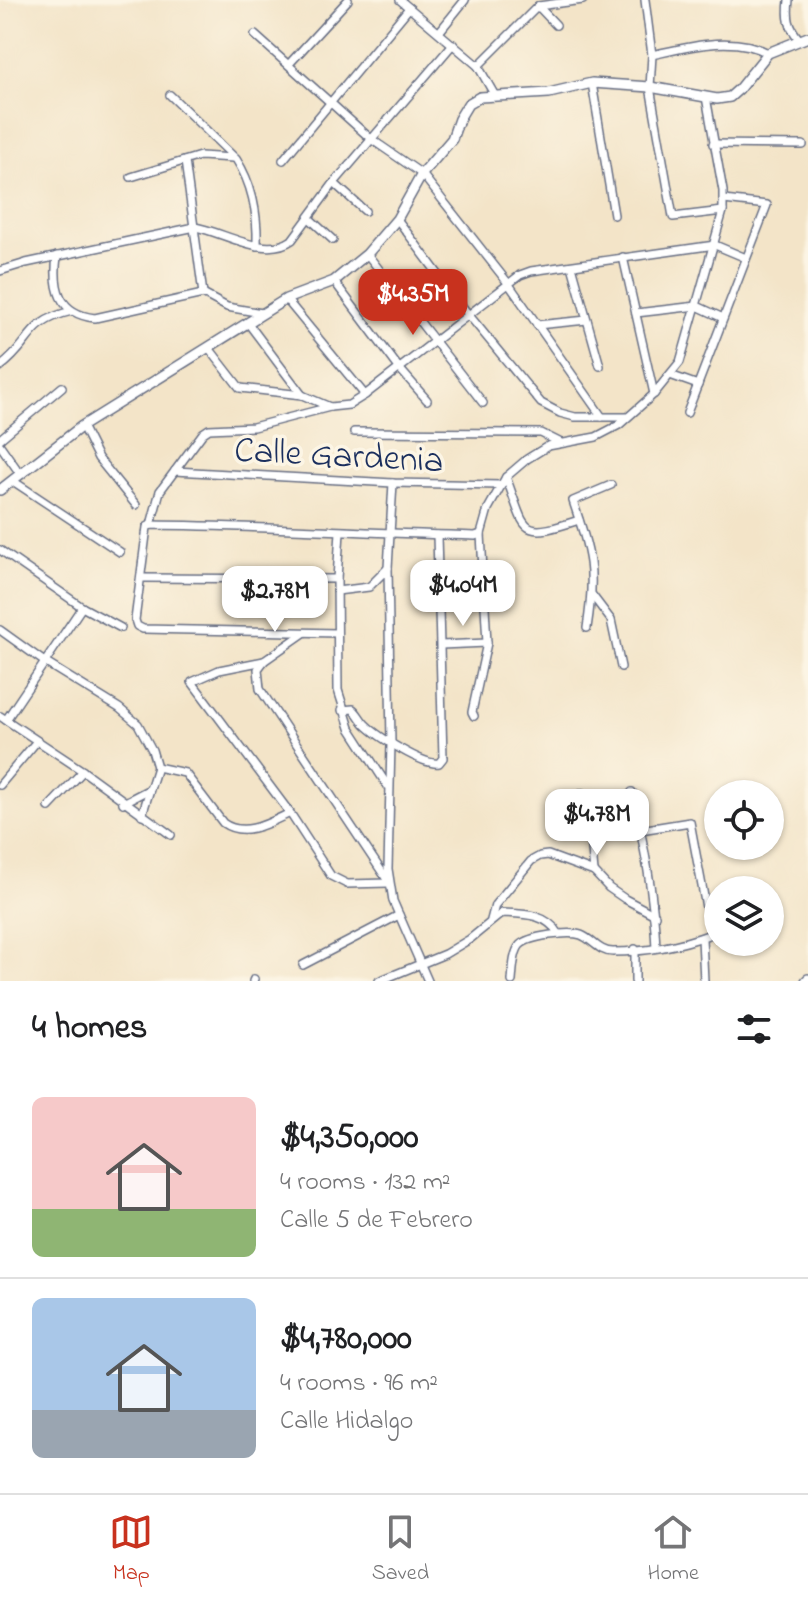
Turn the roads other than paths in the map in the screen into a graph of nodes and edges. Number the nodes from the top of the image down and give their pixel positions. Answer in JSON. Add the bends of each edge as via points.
{"nodes":[{"id":1,"x":348,"y":0,"type":"edge"},
{"id":2,"x":400,"y":0,"type":"edge"},
{"id":3,"x":465,"y":0,"type":"edge"},
{"id":4,"x":583,"y":0,"type":"edge"},
{"id":5,"x":645,"y":0,"type":"edge"},
{"id":6,"x":789,"y":0,"type":"edge"},
{"id":7,"x":538,"y":6,"type":"junction"},
{"id":8,"x":409,"y":8,"type":"junction"},
{"id":9,"x":556,"y":25,"type":"dead end"},
{"id":10,"x":440,"y":31,"type":"junction"},
{"id":11,"x":255,"y":35,"type":"dead end"},
{"id":12,"x":804,"y":38,"type":"edge"},
{"id":13,"x":453,"y":44,"type":"junction"},
{"id":14,"x":768,"y":53,"type":"junction"},
{"id":15,"x":652,"y":55,"type":"junction"},
{"id":16,"x":290,"y":63,"type":"junction"},
{"id":17,"x":478,"y":66,"type":"junction"},
{"id":18,"x":592,"y":83,"type":"junction"},
{"id":19,"x":650,"y":87,"type":"junction"},
{"id":20,"x":494,"y":94,"type":"junction"},
{"id":21,"x":170,"y":95,"type":"dead end"},
{"id":22,"x":706,"y":97,"type":"junction"},
{"id":23,"x":332,"y":101,"type":"junction"},
{"id":24,"x":371,"y":139,"type":"junction"},
{"id":25,"x":713,"y":144,"type":"junction"},
{"id":26,"x":803,"y":145,"type":"dead end"},
{"id":27,"x":236,"y":159,"type":"junction"},
{"id":28,"x":283,"y":160,"type":"dead end"},
{"id":29,"x":185,"y":161,"type":"junction"},
{"id":30,"x":422,"y":174,"type":"junction"},
{"id":31,"x":131,"y":177,"type":"dead end"},
{"id":32,"x":334,"y":183,"type":"junction"},
{"id":33,"x":724,"y":200,"type":"junction"},
{"id":34,"x":365,"y":211,"type":"dead end"},
{"id":35,"x":723,"y":211,"type":"junction"},
{"id":36,"x":614,"y":215,"type":"dead end"},
{"id":37,"x":309,"y":218,"type":"junction"},
{"id":38,"x":397,"y":219,"type":"junction"},
{"id":39,"x":195,"y":227,"type":"junction"},
{"id":40,"x":333,"y":240,"type":"dead end"},
{"id":41,"x":715,"y":245,"type":"junction"},
{"id":42,"x":257,"y":246,"type":"junction"},
{"id":43,"x":367,"y":254,"type":"junction"},
{"id":44,"x":57,"y":256,"type":"junction"},
{"id":45,"x":623,"y":257,"type":"junction"},
{"id":46,"x":746,"y":258,"type":"junction"},
{"id":47,"x":572,"y":266,"type":"junction"},
{"id":48,"x":0,"y":271,"type":"edge"},
{"id":49,"x":334,"y":281,"type":"junction"},
{"id":50,"x":508,"y":283,"type":"junction"},
{"id":51,"x":203,"y":294,"type":"junction"},
{"id":52,"x":286,"y":299,"type":"junction"},
{"id":53,"x":697,"y":306,"type":"junction"},
{"id":54,"x":72,"y":311,"type":"junction"},
{"id":55,"x":262,"y":313,"type":"junction"},
{"id":56,"x":636,"y":313,"type":"junction"},
{"id":57,"x":468,"y":314,"type":"junction"},
{"id":58,"x":723,"y":318,"type":"junction"},
{"id":59,"x":587,"y":320,"type":"junction"},
{"id":60,"x":248,"y":323,"type":"junction"},
{"id":61,"x":537,"y":325,"type":"junction"},
{"id":62,"x":435,"y":340,"type":"junction"},
{"id":63,"x":209,"y":348,"type":"junction"},
{"id":64,"x":600,"y":366,"type":"dead end"},
{"id":65,"x":0,"y":367,"type":"edge"},
{"id":66,"x":399,"y":368,"type":"junction"},
{"id":67,"x":670,"y":375,"type":"junction"},
{"id":68,"x":698,"y":385,"type":"junction"},
{"id":69,"x":62,"y":387,"type":"dead end"},
{"id":70,"x":654,"y":394,"type":"junction"},
{"id":71,"x":302,"y":395,"type":"junction"},
{"id":72,"x":365,"y":395,"type":"junction"},
{"id":73,"x":427,"y":400,"type":"dead end"},
{"id":74,"x":483,"y":403,"type":"dead end"},
{"id":75,"x":330,"y":407,"type":"junction"},
{"id":76,"x":687,"y":413,"type":"dead end"},
{"id":77,"x":602,"y":417,"type":"junction"},
{"id":78,"x":626,"y":417,"type":"junction"},
{"id":79,"x":82,"y":426,"type":"junction"},
{"id":80,"x":354,"y":432,"type":"dead end"},
{"id":81,"x":0,"y":442,"type":"edge"},
{"id":82,"x":561,"y":443,"type":"junction"},
{"id":83,"x":175,"y":471,"type":"junction"},
{"id":84,"x":506,"y":477,"type":"junction"},
{"id":85,"x":17,"y":478,"type":"junction"},
{"id":86,"x":393,"y":483,"type":"junction"},
{"id":87,"x":501,"y":485,"type":"junction"},
{"id":88,"x":611,"y":485,"type":"dead end"},
{"id":89,"x":0,"y":490,"type":"edge"},
{"id":90,"x":136,"y":505,"type":"dead end"},
{"id":91,"x":579,"y":520,"type":"junction"},
{"id":92,"x":151,"y":525,"type":"junction"},
{"id":93,"x":340,"y":532,"type":"junction"},
{"id":94,"x":391,"y":533,"type":"junction"},
{"id":95,"x":481,"y":534,"type":"junction"},
{"id":96,"x":437,"y":535,"type":"junction"},
{"id":97,"x":0,"y":550,"type":"edge"},
{"id":98,"x":120,"y":552,"type":"dead end"},
{"id":99,"x":388,"y":568,"type":"junction"},
{"id":100,"x":142,"y":578,"type":"junction"},
{"id":101,"x":337,"y":579,"type":"junction"},
{"id":102,"x":337,"y":591,"type":"junction"},
{"id":103,"x":592,"y":595,"type":"junction"},
{"id":104,"x":82,"y":607,"type":"junction"},
{"id":105,"x":121,"y":628,"type":"dead end"},
{"id":106,"x":587,"y":628,"type":"dead end"},
{"id":107,"x":0,"y":630,"type":"edge"},
{"id":108,"x":304,"y":633,"type":"junction"},
{"id":109,"x":337,"y":633,"type":"junction"},
{"id":110,"x":487,"y":643,"type":"junction"},
{"id":111,"x":441,"y":645,"type":"junction"},
{"id":112,"x":264,"y":661,"type":"junction"},
{"id":113,"x":46,"y":663,"type":"junction"},
{"id":114,"x":621,"y":667,"type":"dead end"},
{"id":115,"x":342,"y":710,"type":"junction"},
{"id":116,"x":474,"y":716,"type":"dead end"},
{"id":117,"x":3,"y":718,"type":"edge"},
{"id":118,"x":37,"y":741,"type":"junction"},
{"id":119,"x":391,"y":743,"type":"junction"},
{"id":120,"x":157,"y":767,"type":"junction"},
{"id":121,"x":83,"y":771,"type":"junction"},
{"id":122,"x":0,"y":785,"type":"edge"},
{"id":123,"x":389,"y":787,"type":"junction"},
{"id":124,"x":148,"y":790,"type":"junction"},
{"id":125,"x":632,"y":792,"type":"dead end"},
{"id":126,"x":582,"y":793,"type":"dead end"},
{"id":127,"x":123,"y":803,"type":"junction"},
{"id":128,"x":49,"y":807,"type":"dead end"},
{"id":129,"x":290,"y":813,"type":"junction"},
{"id":130,"x":142,"y":815,"type":"junction"},
{"id":131,"x":641,"y":831,"type":"junction"},
{"id":132,"x":171,"y":835,"type":"dead end"},
{"id":133,"x":591,"y":838,"type":"junction"},
{"id":134,"x":594,"y":872,"type":"junction"},
{"id":135,"x":389,"y":883,"type":"junction"},
{"id":136,"x":399,"y":915,"type":"junction"},
{"id":137,"x":655,"y":915,"type":"junction"},
{"id":138,"x":491,"y":920,"type":"junction"},
{"id":139,"x":559,"y":934,"type":"junction"},
{"id":140,"x":702,"y":938,"type":"junction"},
{"id":141,"x":656,"y":948,"type":"junction"},
{"id":142,"x":635,"y":949,"type":"junction"},
{"id":143,"x":419,"y":963,"type":"junction"},
{"id":144,"x":303,"y":965,"type":"dead end"},
{"id":145,"x":379,"y":981,"type":"edge"},
{"id":146,"x":428,"y":981,"type":"edge"},
{"id":147,"x":512,"y":981,"type":"edge"},
{"id":148,"x":635,"y":981,"type":"edge"},
{"id":149,"x":704,"y":981,"type":"edge"}],
"edges":[{"from":1,"to":16,"type":"street"},
{"from":2,"to":8,"type":"street"},
{"from":3,"to":10,"type":"street"},
{"from":4,"to":7,"type":"street"},
{"from":5,"to":15,"type":"street"},
{"from":6,"to":12,"type":"street","via":[[792,31]]},
{"from":7,"to":9,"type":"street"},
{"from":7,"to":17,"type":"street"},
{"from":8,"to":10,"type":"street"},
{"from":8,"to":23,"type":"street"},
{"from":10,"to":13,"type":"street"},
{"from":11,"to":16,"type":"street"},
{"from":12,"to":14,"type":"street"},
{"from":13,"to":17,"type":"street"},
{"from":13,"to":24,"type":"street"},
{"from":14,"to":15,"type":"street","via":[[711,44]]},
{"from":14,"to":22,"type":"street","via":[[730,97]]},
{"from":15,"to":19,"type":"street"},
{"from":16,"to":23,"type":"street"},
{"from":17,"to":20,"type":"street"},
{"from":18,"to":19,"type":"street"},
{"from":18,"to":20,"type":"street","via":[[549,93]]},
{"from":18,"to":36,"type":"street"},
{"from":19,"to":22,"type":"street"},
{"from":19,"to":35,"type":"street","via":[[673,217]]},
{"from":20,"to":30,"type":"street","via":[[468,104],[452,139]]},
{"from":21,"to":27,"type":"street"},
{"from":22,"to":25,"type":"street"},
{"from":23,"to":24,"type":"street"},
{"from":23,"to":28,"type":"street"},
{"from":24,"to":30,"type":"street"},
{"from":24,"to":32,"type":"street"},
{"from":25,"to":26,"type":"street"},
{"from":25,"to":33,"type":"street"},
{"from":27,"to":29,"type":"street","via":[[213,155]]},
{"from":27,"to":42,"type":"street","via":[[255,205]]},
{"from":29,"to":31,"type":"street"},
{"from":29,"to":39,"type":"street"},
{"from":30,"to":38,"type":"street"},
{"from":30,"to":50,"type":"street"},
{"from":32,"to":34,"type":"street"},
{"from":32,"to":37,"type":"street"},
{"from":33,"to":35,"type":"street"},
{"from":33,"to":46,"type":"street","via":[[767,205]]},
{"from":35,"to":41,"type":"street"},
{"from":37,"to":40,"type":"street"},
{"from":37,"to":42,"type":"street","via":[[284,245]]},
{"from":38,"to":43,"type":"street"},
{"from":38,"to":57,"type":"street"},
{"from":39,"to":42,"type":"street"},
{"from":39,"to":44,"type":"street"},
{"from":39,"to":51,"type":"street"},
{"from":41,"to":45,"type":"street"},
{"from":41,"to":46,"type":"street"},
{"from":41,"to":53,"type":"street"},
{"from":43,"to":49,"type":"street"},
{"from":43,"to":62,"type":"street"},
{"from":44,"to":48,"type":"street"},
{"from":44,"to":54,"type":"street","via":[[56,289]]},
{"from":45,"to":47,"type":"street"},
{"from":45,"to":56,"type":"street"},
{"from":46,"to":58,"type":"street"},
{"from":47,"to":50,"type":"street","via":[[531,271]]},
{"from":47,"to":59,"type":"street"},
{"from":49,"to":52,"type":"street"},
{"from":49,"to":66,"type":"street"},
{"from":50,"to":57,"type":"street"},
{"from":50,"to":61,"type":"street"},
{"from":51,"to":54,"type":"street","via":[[95,318]]},
{"from":51,"to":55,"type":"street","via":[[227,307]]},
{"from":52,"to":55,"type":"street"},
{"from":52,"to":72,"type":"street"},
{"from":53,"to":56,"type":"street"},
{"from":53,"to":58,"type":"street"},
{"from":53,"to":67,"type":"street","via":[[680,362]]},
{"from":54,"to":65,"type":"street","via":[[42,321]]},
{"from":55,"to":60,"type":"street"},
{"from":56,"to":70,"type":"street"},
{"from":57,"to":62,"type":"street"},
{"from":57,"to":77,"type":"street","via":[[541,403],[575,417]]},
{"from":58,"to":68,"type":"street"},
{"from":59,"to":61,"type":"street"},
{"from":59,"to":64,"type":"street"},
{"from":60,"to":63,"type":"street"},
{"from":60,"to":71,"type":"street"},
{"from":61,"to":77,"type":"street"},
{"from":62,"to":66,"type":"street"},
{"from":62,"to":74,"type":"street"},
{"from":63,"to":71,"type":"street","via":[[240,388]]},
{"from":63,"to":79,"type":"street"},
{"from":66,"to":72,"type":"street"},
{"from":66,"to":73,"type":"street"},
{"from":67,"to":68,"type":"street"},
{"from":67,"to":70,"type":"street"},
{"from":68,"to":76,"type":"street"},
{"from":69,"to":81,"type":"street"},
{"from":70,"to":78,"type":"street"},
{"from":71,"to":75,"type":"street"},
{"from":72,"to":75,"type":"street","via":[[349,405]]},
{"from":75,"to":83,"type":"street","via":[[253,427],[209,429]]},
{"from":77,"to":78,"type":"street"},
{"from":78,"to":82,"type":"street","via":[[596,437]]},
{"from":79,"to":85,"type":"street"},
{"from":79,"to":90,"type":"street","via":[[98,458]]},
{"from":80,"to":82,"type":"street","via":[[541,433]]},
{"from":81,"to":85,"type":"street"},
{"from":82,"to":84,"type":"street","via":[[548,446]]},
{"from":83,"to":86,"type":"street","name":"Calle Gardenia"},
{"from":83,"to":92,"type":"street","via":[[160,491]]},
{"from":84,"to":87,"type":"street"},
{"from":84,"to":91,"type":"street","via":[[524,525],[534,532]]},
{"from":85,"to":89,"type":"street"},
{"from":85,"to":98,"type":"street"},
{"from":86,"to":87,"type":"street","name":"Calle Gardenia"},
{"from":86,"to":94,"type":"street"},
{"from":87,"to":95,"type":"street"},
{"from":88,"to":91,"type":"street","via":[[573,501]]},
{"from":91,"to":103,"type":"street","via":[[588,545]]},
{"from":92,"to":93,"type":"street"},
{"from":92,"to":100,"type":"street","via":[[145,533]]},
{"from":93,"to":94,"type":"street"},
{"from":93,"to":101,"type":"street"},
{"from":94,"to":96,"type":"street"},
{"from":94,"to":99,"type":"street"},
{"from":95,"to":96,"type":"street"},
{"from":95,"to":110,"type":"street"},
{"from":96,"to":111,"type":"street"},
{"from":97,"to":104,"type":"street"},
{"from":99,"to":102,"type":"street","via":[[369,587]]},
{"from":99,"to":119,"type":"street"},
{"from":100,"to":101,"type":"street"},
{"from":100,"to":108,"type":"street","via":[[135,620],[143,629]]},
{"from":101,"to":102,"type":"street"},
{"from":102,"to":109,"type":"street"},
{"from":103,"to":106,"type":"street"},
{"from":103,"to":114,"type":"street","via":[[611,620]]},
{"from":104,"to":105,"type":"street"},
{"from":104,"to":113,"type":"street"},
{"from":107,"to":113,"type":"street"},
{"from":108,"to":109,"type":"street"},
{"from":108,"to":112,"type":"street"},
{"from":109,"to":115,"type":"street"},
{"from":110,"to":111,"type":"street"},
{"from":110,"to":116,"type":"street"},
{"from":111,"to":119,"type":"street","via":[[443,758],[430,764]]},
{"from":112,"to":129,"type":"street","via":[[192,682]]},
{"from":112,"to":135,"type":"street","via":[[258,669],[260,689]]},
{"from":113,"to":117,"type":"street"},
{"from":113,"to":120,"type":"street","via":[[138,724]]},
{"from":115,"to":119,"type":"street","via":[[353,709]]},
{"from":115,"to":123,"type":"street"},
{"from":117,"to":118,"type":"street"},
{"from":118,"to":121,"type":"street"},
{"from":118,"to":122,"type":"street"},
{"from":119,"to":123,"type":"street"},
{"from":120,"to":124,"type":"street"},
{"from":120,"to":129,"type":"street","via":[[190,778],[231,828],[261,827]]},
{"from":121,"to":127,"type":"street"},
{"from":121,"to":128,"type":"street"},
{"from":123,"to":135,"type":"street"},
{"from":124,"to":127,"type":"street"},
{"from":124,"to":130,"type":"street"},
{"from":125,"to":131,"type":"street"},
{"from":126,"to":133,"type":"street"},
{"from":127,"to":130,"type":"street"},
{"from":129,"to":135,"type":"street","via":[[337,881]]},
{"from":130,"to":132,"type":"street"},
{"from":131,"to":133,"type":"street"},
{"from":131,"to":137,"type":"street"},
{"from":131,"to":140,"type":"street","via":[[690,822],[711,934]]},
{"from":133,"to":134,"type":"street"},
{"from":134,"to":137,"type":"street","via":[[609,888]]},
{"from":134,"to":138,"type":"street","via":[[540,856],[495,905]]},
{"from":135,"to":136,"type":"street"},
{"from":136,"to":143,"type":"street"},
{"from":136,"to":144,"type":"street"},
{"from":137,"to":141,"type":"street"},
{"from":138,"to":139,"type":"street","via":[[502,913],[540,916]]},
{"from":138,"to":143,"type":"street","via":[[445,954]]},
{"from":139,"to":142,"type":"street","via":[[584,936],[606,951]]},
{"from":139,"to":147,"type":"street","via":[[520,945]]},
{"from":140,"to":141,"type":"street"},
{"from":140,"to":149,"type":"street"},
{"from":141,"to":142,"type":"street"},
{"from":142,"to":148,"type":"street"},
{"from":143,"to":145,"type":"street"},
{"from":143,"to":146,"type":"street"}]}
